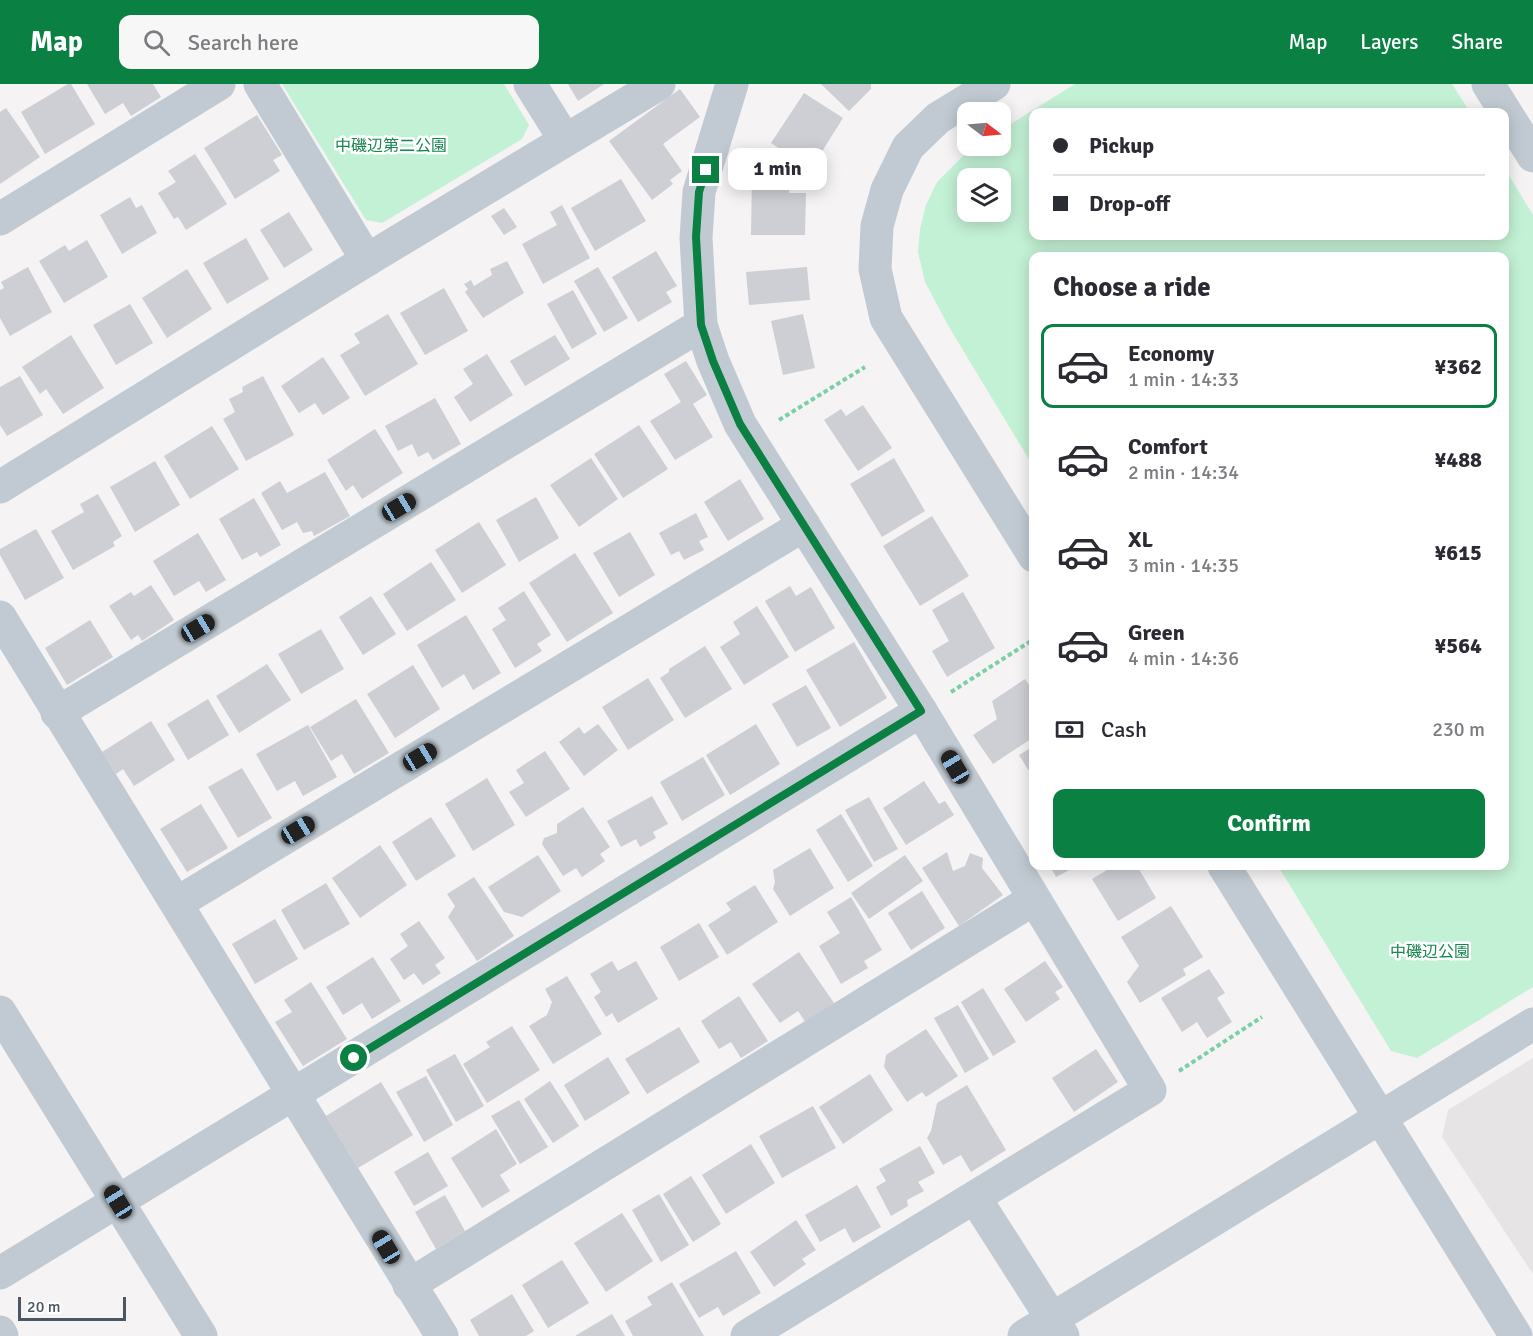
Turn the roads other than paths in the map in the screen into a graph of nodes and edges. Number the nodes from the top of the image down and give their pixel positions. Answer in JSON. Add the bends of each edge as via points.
{"nodes":[{"id":1,"x":219,"y":84,"type":"edge"},
{"id":2,"x":261,"y":84,"type":"edge"},
{"id":3,"x":530,"y":84,"type":"edge"},
{"id":4,"x":659,"y":84,"type":"edge"},
{"id":5,"x":732,"y":84,"type":"edge"},
{"id":6,"x":994,"y":84,"type":"edge"},
{"id":7,"x":1488,"y":84,"type":"edge"},
{"id":8,"x":1504,"y":108,"type":"edge"},
{"id":9,"x":1509,"y":116,"type":"edge"},
{"id":10,"x":565,"y":140,"type":"junction"},
{"id":11,"x":1531,"y":149,"type":"edge"},
{"id":12,"x":0,"y":219,"type":"edge"},
{"id":13,"x":368,"y":260,"type":"junction"},
{"id":14,"x":701,"y":325,"type":"junction"},
{"id":15,"x":0,"y":487,"type":"edge"},
{"id":16,"x":804,"y":525,"type":"junction"},
{"id":17,"x":1029,"y":548,"type":"edge"},
{"id":18,"x":0,"y":617,"type":"edge"},
{"id":19,"x":921,"y":711,"type":"junction"},
{"id":20,"x":57,"y":713,"type":"junction"},
{"id":21,"x":1226,"y":870,"type":"edge"},
{"id":22,"x":1034,"y":899,"type":"junction"},
{"id":23,"x":177,"y":903,"type":"junction"},
{"id":24,"x":0,"y":1012,"type":"edge"},
{"id":25,"x":1533,"y":1024,"type":"edge"},
{"id":26,"x":294,"y":1095,"type":"junction"},
{"id":27,"x":1380,"y":1117,"type":"junction"},
{"id":28,"x":975,"y":1198,"type":"junction"},
{"id":29,"x":118,"y":1202,"type":"junction"},
{"id":30,"x":0,"y":1273,"type":"edge"},
{"id":31,"x":409,"y":1285,"type":"junction"},
{"id":32,"x":1058,"y":1328,"type":"edge"},
{"id":33,"x":0,"y":1332,"type":"edge"},
{"id":34,"x":2,"y":1336,"type":"edge"},
{"id":35,"x":201,"y":1336,"type":"edge"},
{"id":36,"x":442,"y":1336,"type":"edge"},
{"id":37,"x":747,"y":1336,"type":"edge"},
{"id":38,"x":1024,"y":1336,"type":"edge"},
{"id":39,"x":1516,"y":1336,"type":"edge"}],
"edges":[{"from":1,"to":12,"type":"street"},
{"from":2,"to":13,"type":"street"},
{"from":3,"to":10,"type":"street"},
{"from":4,"to":10,"type":"street"},
{"from":5,"to":14,"type":"street","via":[[699,192],[696,237]]},
{"from":6,"to":17,"type":"street","via":[[938,118],[908,147],[887,190],[878,226],[874,269],[886,318]]},
{"from":7,"to":8,"type":"street"},
{"from":9,"to":11,"type":"street"},
{"from":10,"to":13,"type":"street"},
{"from":13,"to":15,"type":"street"},
{"from":14,"to":16,"type":"street","via":[[740,424]]},
{"from":14,"to":20,"type":"street"},
{"from":16,"to":19,"type":"street"},
{"from":16,"to":23,"type":"street"},
{"from":18,"to":20,"type":"street"},
{"from":19,"to":22,"type":"street"},
{"from":19,"to":26,"type":"street"},
{"from":20,"to":23,"type":"street"},
{"from":21,"to":27,"type":"street"},
{"from":22,"to":28,"type":"street","via":[[1150,1090]]},
{"from":22,"to":31,"type":"street"},
{"from":23,"to":26,"type":"street"},
{"from":24,"to":29,"type":"street"},
{"from":25,"to":27,"type":"street"},
{"from":26,"to":29,"type":"street"},
{"from":26,"to":31,"type":"street"},
{"from":27,"to":32,"type":"street"},
{"from":27,"to":39,"type":"street"},
{"from":28,"to":32,"type":"street"},
{"from":28,"to":37,"type":"street"},
{"from":29,"to":30,"type":"street"},
{"from":29,"to":35,"type":"street"},
{"from":31,"to":36,"type":"street"},
{"from":32,"to":38,"type":"street"},
{"from":33,"to":34,"type":"street"}]}
